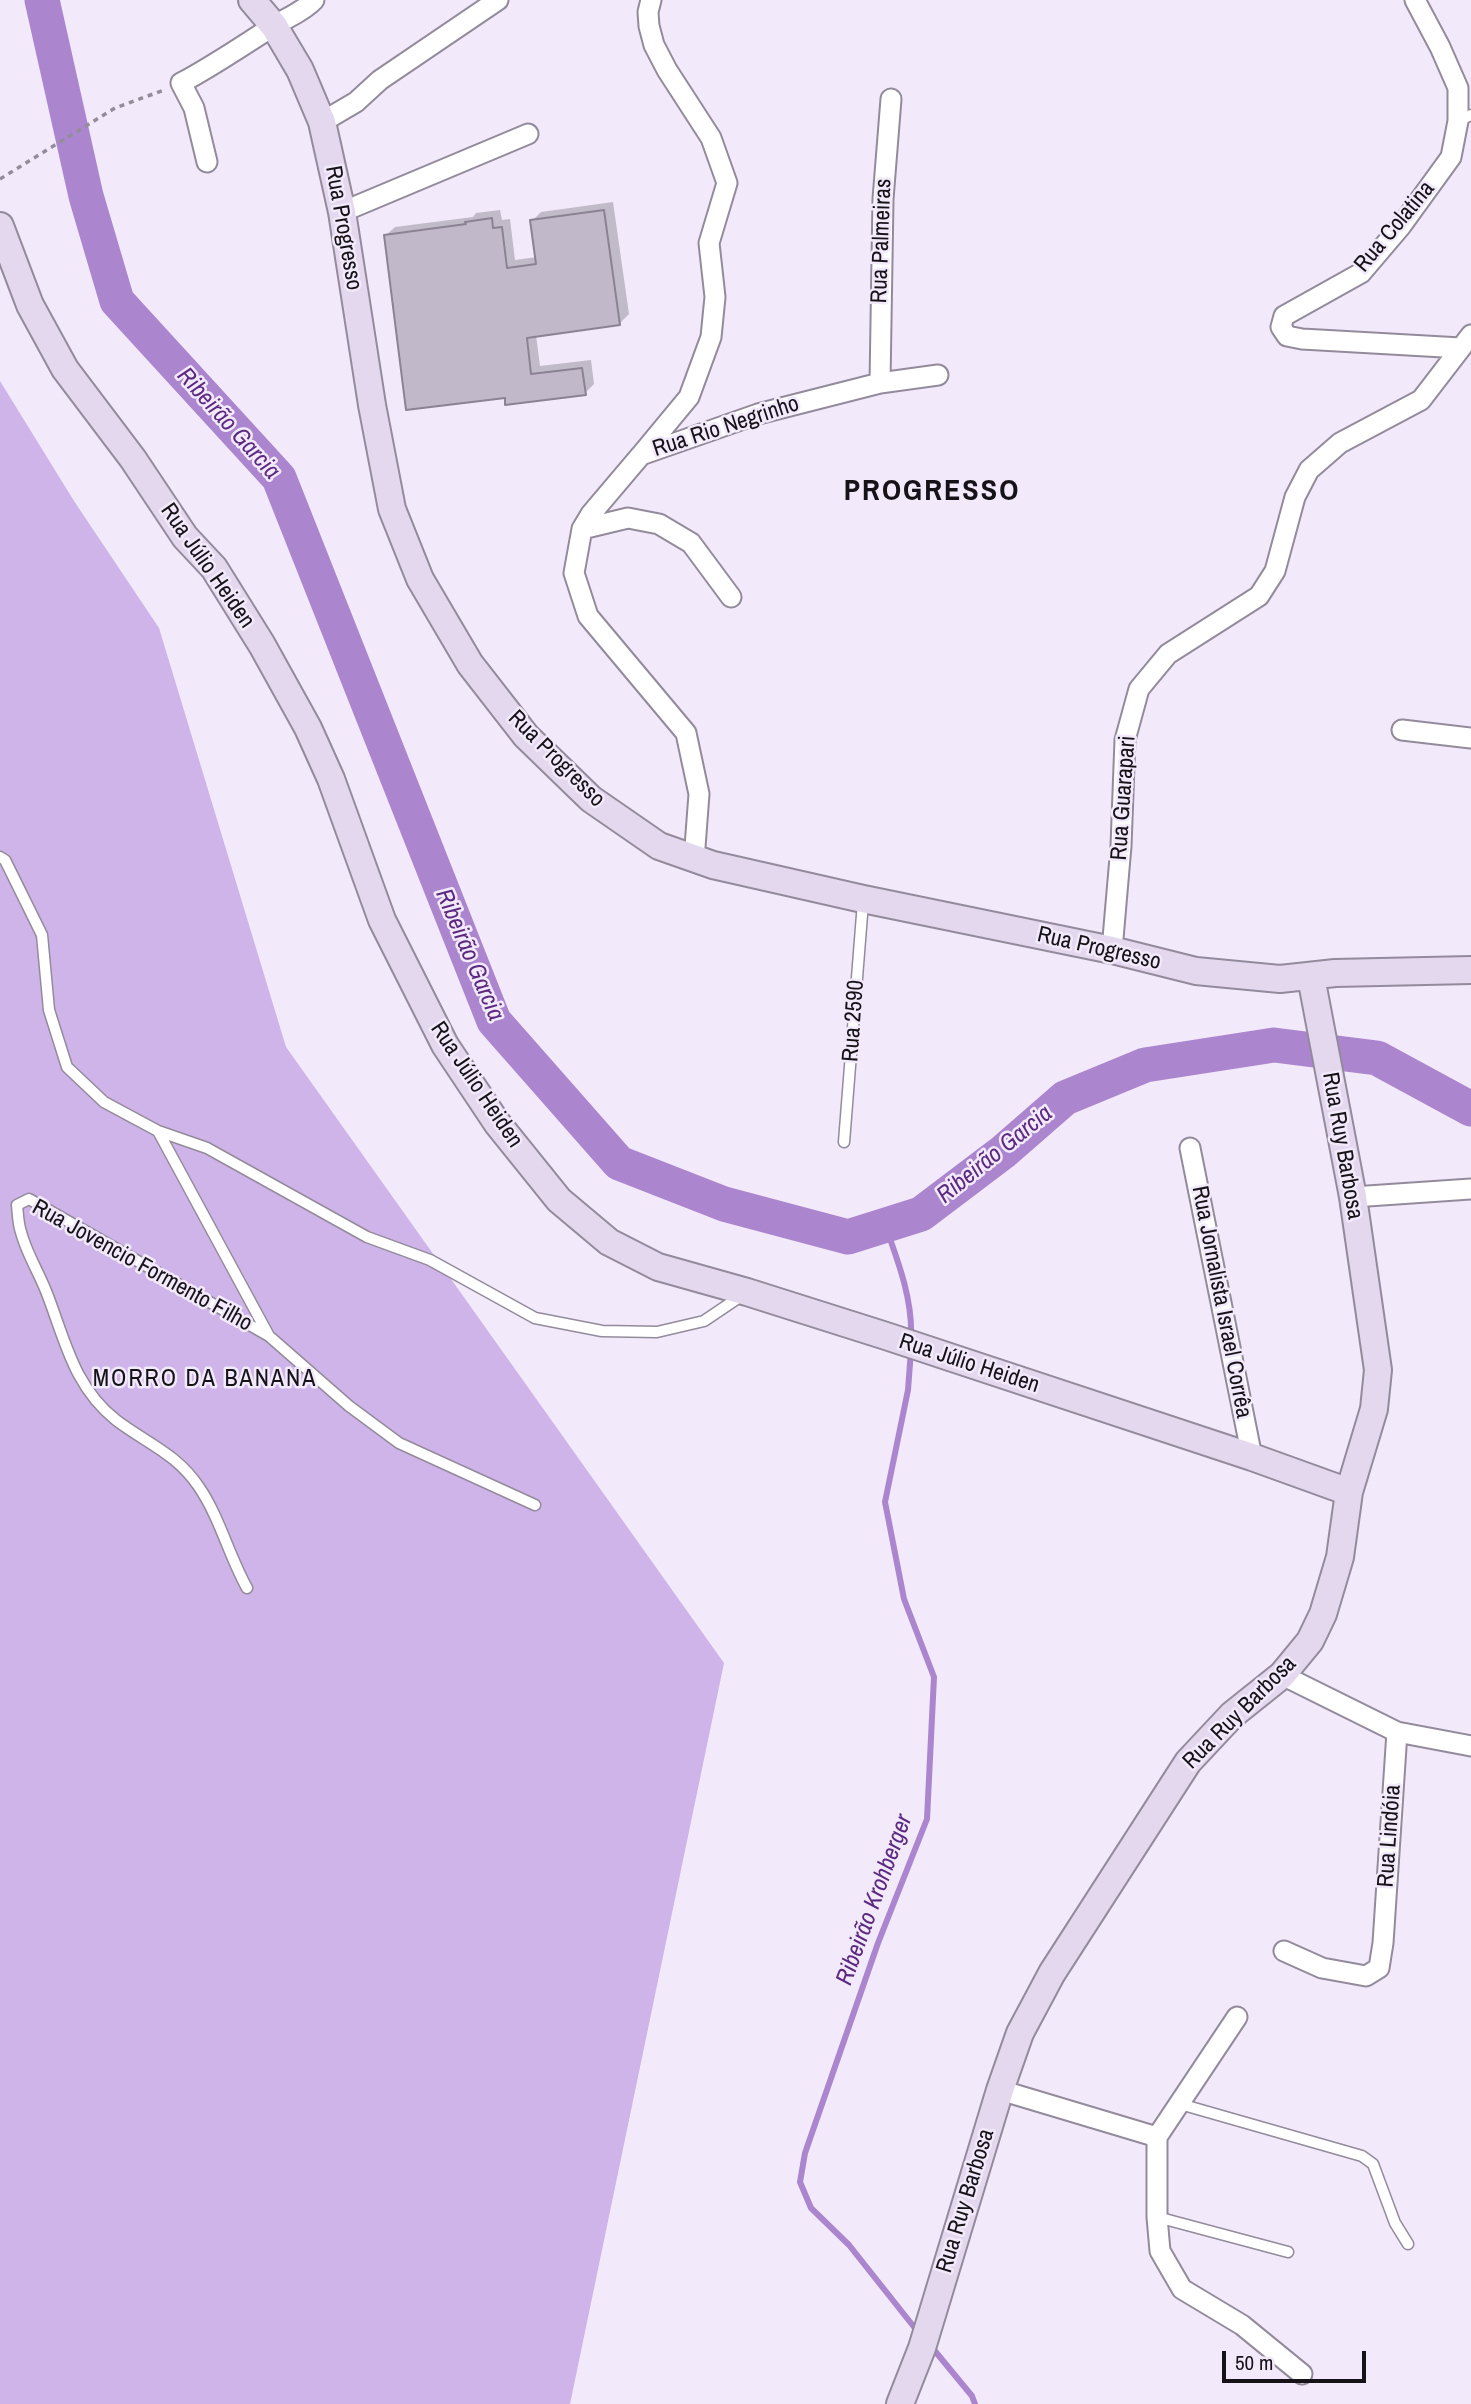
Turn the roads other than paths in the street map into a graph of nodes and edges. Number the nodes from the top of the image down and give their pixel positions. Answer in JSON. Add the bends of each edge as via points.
{"nodes":[{"id":1,"x":251,"y":0,"type":"edge"},
{"id":2,"x":314,"y":0,"type":"edge"},
{"id":3,"x":498,"y":0,"type":"edge"},
{"id":4,"x":651,"y":0,"type":"edge"},
{"id":5,"x":1415,"y":0,"type":"edge"},
{"id":6,"x":274,"y":26,"type":"junction"},
{"id":7,"x":891,"y":99,"type":"dead end"},
{"id":8,"x":1465,"y":118,"type":"edge"},
{"id":9,"x":322,"y":122,"type":"junction"},
{"id":10,"x":527,"y":134,"type":"dead end"},
{"id":11,"x":207,"y":162,"type":"dead end"},
{"id":12,"x":342,"y":212,"type":"junction"},
{"id":13,"x":0,"y":226,"type":"edge"},
{"id":14,"x":1466,"y":342,"type":"edge"},
{"id":15,"x":938,"y":375,"type":"dead end"},
{"id":16,"x":880,"y":383,"type":"junction"},
{"id":17,"x":641,"y":455,"type":"junction"},
{"id":18,"x":582,"y":529,"type":"junction"},
{"id":19,"x":732,"y":597,"type":"dead end"},
{"id":20,"x":1402,"y":730,"type":"dead end"},
{"id":21,"x":1471,"y":738,"type":"edge"},
{"id":22,"x":0,"y":857,"type":"edge"},
{"id":23,"x":694,"y":860,"type":"junction"},
{"id":24,"x":863,"y":900,"type":"junction"},
{"id":25,"x":1112,"y":950,"type":"junction"},
{"id":26,"x":1471,"y":970,"type":"edge"},
{"id":27,"x":1311,"y":976,"type":"junction"},
{"id":28,"x":158,"y":1131,"type":"junction"},
{"id":29,"x":844,"y":1142,"type":"dead end"},
{"id":30,"x":1190,"y":1148,"type":"dead end"},
{"id":31,"x":1471,"y":1189,"type":"edge"},
{"id":32,"x":1353,"y":1197,"type":"junction"},
{"id":33,"x":747,"y":1292,"type":"junction"},
{"id":34,"x":269,"y":1336,"type":"junction"},
{"id":35,"x":1252,"y":1457,"type":"junction"},
{"id":36,"x":1349,"y":1492,"type":"junction"},
{"id":37,"x":535,"y":1505,"type":"dead end"},
{"id":38,"x":247,"y":1588,"type":"dead end"},
{"id":39,"x":1282,"y":1675,"type":"junction"},
{"id":40,"x":1397,"y":1732,"type":"junction"},
{"id":41,"x":1471,"y":1746,"type":"edge"},
{"id":42,"x":1284,"y":1951,"type":"dead end"},
{"id":43,"x":1237,"y":2017,"type":"dead end"},
{"id":44,"x":1000,"y":2090,"type":"junction"},
{"id":45,"x":1180,"y":2104,"type":"junction"},
{"id":46,"x":1157,"y":2137,"type":"junction"},
{"id":47,"x":1157,"y":2217,"type":"junction"},
{"id":48,"x":1408,"y":2244,"type":"dead end"},
{"id":49,"x":1288,"y":2252,"type":"dead end"},
{"id":50,"x":1302,"y":2374,"type":"dead end"},
{"id":51,"x":900,"y":2404,"type":"edge"}],
"edges":[{"from":1,"to":6,"type":"street","name":"Rua Progresso"},
{"from":2,"to":6,"type":"street"},
{"from":3,"to":9,"type":"street"},
{"from":4,"to":17,"type":"street","via":[[648,12],[654,45],[710,138],[727,183],[709,243],[715,297],[711,337],[689,397]]},
{"from":5,"to":8,"type":"street","name":"Rua Colatina","via":[[1458,88]]},
{"from":6,"to":9,"type":"street","name":"Rua Progresso","via":[[300,70]]},
{"from":6,"to":11,"type":"street","via":[[181,83],[194,108]]},
{"from":7,"to":16,"type":"street","name":"Rua Palmeiras","via":[[883,199]]},
{"from":8,"to":14,"type":"street","name":"Rua Colatina","via":[[1451,157],[1361,273],[1284,316],[1281,327],[1287,336],[1302,339]]},
{"from":9,"to":12,"type":"street","name":"Rua Progresso"},
{"from":10,"to":12,"type":"street"},
{"from":12,"to":23,"type":"street","name":"Rua Progresso","via":[[392,509],[420,579],[470,664],[526,736],[591,799],[659,846]]},
{"from":13,"to":33,"type":"street","name":"Rua Júlio Heiden","via":[[30,304],[65,369],[185,537],[214,568],[308,727],[398,957],[445,1045],[497,1123],[559,1200],[609,1242],[659,1267]]},
{"from":14,"to":25,"type":"street","name":"Rua Guarapari","via":[[1421,400],[1340,443],[1309,470],[1295,497],[1275,571],[1259,596],[1168,654],[1139,689],[1125,740]]},
{"from":15,"to":16,"type":"street","name":"Rua Rio Negrinho"},
{"from":16,"to":17,"type":"street","name":"Rua Rio Negrinho","via":[[758,414]]},
{"from":17,"to":18,"type":"street","name":"Rua Rio Negrinho"},
{"from":18,"to":19,"type":"street","via":[[628,518],[659,524],[691,543]]},
{"from":18,"to":23,"type":"street","name":"Rua Rio Negrinho","via":[[574,573],[588,616],[686,733],[699,793]]},
{"from":20,"to":21,"type":"street"},
{"from":22,"to":28,"type":"lane","via":[[42,935],[49,1010],[67,1067],[104,1102]]},
{"from":23,"to":24,"type":"street","name":"Rua Progresso"},
{"from":24,"to":25,"type":"street","name":"Rua Progresso"},
{"from":24,"to":29,"type":"lane","name":"Rua 2590"},
{"from":25,"to":27,"type":"street","name":"Rua Progresso","via":[[1196,971],[1280,979]]},
{"from":26,"to":27,"type":"street","name":"Rua Progresso"},
{"from":27,"to":32,"type":"street","name":"Rua Ruy Barbosa"},
{"from":28,"to":33,"type":"lane","via":[[207,1148],[367,1237],[430,1260],[535,1318],[602,1331],[657,1332],[704,1321]]},
{"from":28,"to":34,"type":"lane","name":"Rua Jovencio Formento Filho"},
{"from":30,"to":35,"type":"street","name":"Rua Jornalista Israel Corrêa"},
{"from":31,"to":32,"type":"street"},
{"from":32,"to":36,"type":"street","name":"Rua Ruy Barbosa","via":[[1378,1370],[1374,1409]]},
{"from":33,"to":35,"type":"street","name":"Rua Júlio Heiden"},
{"from":34,"to":37,"type":"lane","via":[[399,1443]]},
{"from":34,"to":38,"type":"lane","name":"Rua Jovencio Formento Filho","via":[[29,1199],[18,1205],[20,1231],[76,1371],[90,1394],[116,1420],[170,1454],[199,1487]]},
{"from":35,"to":36,"type":"street","name":"Rua Júlio Heiden"},
{"from":36,"to":39,"type":"street","name":"Rua Ruy Barbosa","via":[[1340,1557],[1324,1614],[1310,1641]]},
{"from":39,"to":40,"type":"street"},
{"from":39,"to":44,"type":"street","name":"Rua Ruy Barbosa","via":[[1232,1715],[1188,1762],[1052,1973],[1020,2033]]},
{"from":40,"to":41,"type":"street"},
{"from":40,"to":42,"type":"street","name":"Rua Lindóia","via":[[1379,1968],[1366,1976],[1322,1968]]},
{"from":43,"to":45,"type":"street"},
{"from":44,"to":46,"type":"street"},
{"from":44,"to":51,"type":"street","name":"Rua Ruy Barbosa","via":[[922,2348]]},
{"from":45,"to":46,"type":"street"},
{"from":45,"to":48,"type":"lane","via":[[1362,2157],[1373,2164]]},
{"from":46,"to":47,"type":"street"},
{"from":47,"to":49,"type":"lane"},
{"from":47,"to":50,"type":"street","via":[[1160,2251],[1182,2289],[1242,2325]]}]}
